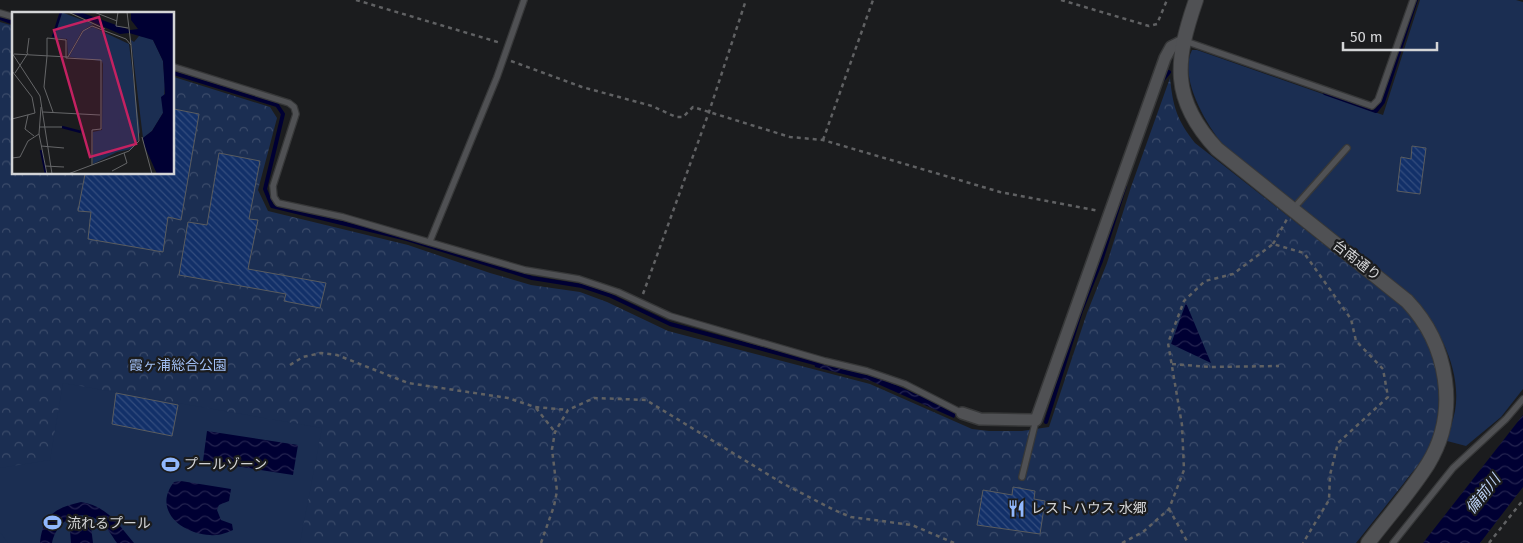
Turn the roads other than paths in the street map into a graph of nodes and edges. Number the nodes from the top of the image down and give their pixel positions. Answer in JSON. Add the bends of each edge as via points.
{"nodes":[{"id":1,"x":524,"y":0,"type":"edge"},
{"id":2,"x":1196,"y":0,"type":"edge"},
{"id":3,"x":1413,"y":0,"type":"edge"},
{"id":4,"x":1183,"y":40,"type":"junction"},
{"id":5,"x":175,"y":67,"type":"edge"},
{"id":6,"x":1347,"y":148,"type":"dead end"},
{"id":7,"x":1293,"y":210,"type":"junction"},
{"id":8,"x":430,"y":241,"type":"junction"},
{"id":9,"x":1523,"y":398,"type":"edge"},
{"id":10,"x":962,"y":413,"type":"joint"},
{"id":11,"x":1036,"y":420,"type":"junction"},
{"id":12,"x":1022,"y":477,"type":"dead end"},
{"id":13,"x":1368,"y":543,"type":"edge"},
{"id":14,"x":1394,"y":543,"type":"edge"}],
"edges":[{"from":1,"to":8,"type":"lane","via":[[479,124]]},
{"from":2,"to":4,"type":"street","name":"台南通り"},
{"from":3,"to":4,"type":"lane","via":[[1378,100],[1372,106]]},
{"from":4,"to":7,"type":"street","name":"台南通り","via":[[1182,89],[1202,133],[1217,149]]},
{"from":4,"to":11,"type":"street","via":[[1171,47],[1165,58]]},
{"from":5,"to":8,"type":"lane","via":[[294,107],[296,114],[273,186],[278,203]]},
{"from":6,"to":7,"type":"lane"},
{"from":7,"to":13,"type":"street","name":"台南通り","via":[[1418,312],[1435,342],[1445,375],[1446,411],[1436,448],[1428,464]]},
{"from":8,"to":10,"type":"lane","via":[[525,270],[579,279],[670,316],[825,361],[868,370],[905,384]]},
{"from":9,"to":14,"type":"lane","via":[[1506,419],[1453,468]]},
{"from":10,"to":11,"type":"street","via":[[980,419]]},
{"from":11,"to":12,"type":"lane"}]}
